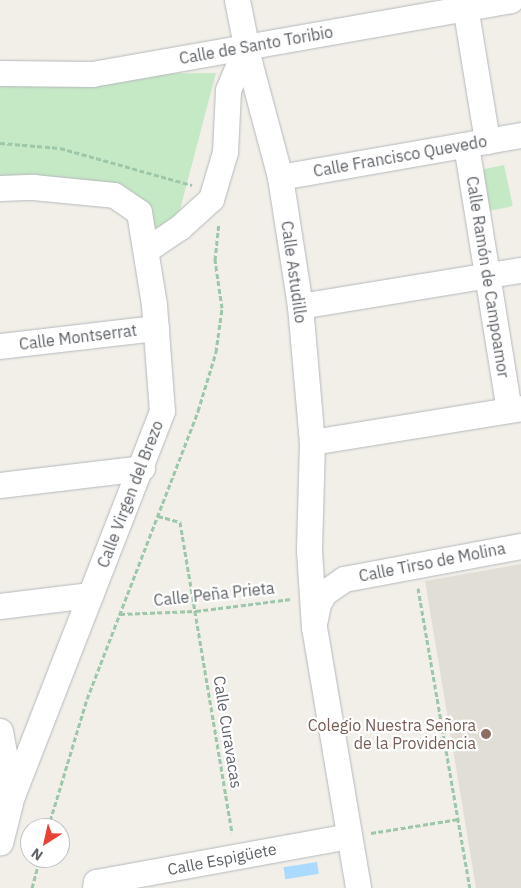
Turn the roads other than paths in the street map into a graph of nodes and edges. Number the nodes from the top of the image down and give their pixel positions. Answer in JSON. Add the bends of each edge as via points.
{"nodes":[{"id":1,"x":237,"y":0,"type":"edge"},
{"id":2,"x":511,"y":0,"type":"edge"},
{"id":3,"x":464,"y":4,"type":"edge"},
{"id":4,"x":246,"y":47,"type":"junction"},
{"id":5,"x":0,"y":73,"type":"edge"},
{"id":6,"x":520,"y":142,"type":"edge"},
{"id":7,"x":476,"y":143,"type":"junction"},
{"id":8,"x":280,"y":177,"type":"junction"},
{"id":9,"x":0,"y":188,"type":"edge"},
{"id":10,"x":146,"y":250,"type":"junction"},
{"id":11,"x":521,"y":270,"type":"edge"},
{"id":12,"x":488,"y":276,"type":"junction"},
{"id":13,"x":300,"y":306,"type":"junction"},
{"id":14,"x":156,"y":328,"type":"junction"},
{"id":15,"x":0,"y":346,"type":"edge"},
{"id":16,"x":515,"y":409,"type":"edge"},
{"id":17,"x":312,"y":442,"type":"junction"},
{"id":18,"x":142,"y":468,"type":"junction"},
{"id":19,"x":0,"y":485,"type":"edge"},
{"id":20,"x":521,"y":546,"type":"edge"},
{"id":21,"x":309,"y":550,"type":"junction"},
{"id":22,"x":344,"y":579,"type":"junction"},
{"id":23,"x":90,"y":595,"type":"junction"},
{"id":24,"x":0,"y":606,"type":"edge"},
{"id":25,"x":314,"y":627,"type":"junction"},
{"id":26,"x":0,"y":736,"type":"edge"},
{"id":27,"x":12,"y":794,"type":"junction"},
{"id":28,"x":349,"y":836,"type":"junction"},
{"id":29,"x":0,"y":843,"type":"edge"},
{"id":30,"x":166,"y":879,"type":"edge"},
{"id":31,"x":95,"y":885,"type":"edge"},
{"id":32,"x":358,"y":888,"type":"edge"}],
"edges":[{"from":1,"to":4,"type":"street","name":"Calle Astudillo"},
{"from":2,"to":3,"type":"street","name":"Calle de Santo Toribio"},
{"from":3,"to":4,"type":"street","name":"Calle de Santo Toribio"},
{"from":3,"to":7,"type":"street","name":"Calle Ramón de Campoamor"},
{"from":4,"to":5,"type":"street","name":"Calle de Santo Toribio","via":[[92,74]]},
{"from":4,"to":8,"type":"street","name":"Calle Astudillo"},
{"from":4,"to":10,"type":"street","via":[[228,90],[225,152],[211,199],[180,227]]},
{"from":6,"to":7,"type":"street","name":"Calle Francisco Quevedo"},
{"from":7,"to":8,"type":"street","name":"Calle Francisco Quevedo"},
{"from":7,"to":12,"type":"street","name":"Calle Ramón de Campoamor"},
{"from":8,"to":13,"type":"street","name":"Calle Astudillo"},
{"from":9,"to":10,"type":"street","name":"Calle Virgen del Brezo","via":[[33,187],[114,195],[139,212]]},
{"from":10,"to":14,"type":"street","name":"Calle Virgen del Brezo"},
{"from":11,"to":12,"type":"street"},
{"from":12,"to":13,"type":"street"},
{"from":12,"to":16,"type":"street","name":"Calle Ramón de Campoamor"},
{"from":13,"to":17,"type":"street","name":"Calle Astudillo"},
{"from":14,"to":15,"type":"street","name":"Calle Montserrat"},
{"from":14,"to":18,"type":"street","name":"Calle Virgen del Brezo","via":[[162,411]]},
{"from":16,"to":17,"type":"street"},
{"from":17,"to":21,"type":"street","name":"Calle Astudillo"},
{"from":18,"to":19,"type":"street"},
{"from":18,"to":23,"type":"street","name":"Calle Virgen del Brezo"},
{"from":20,"to":22,"type":"street","name":"Calle Tirso de Molina"},
{"from":21,"to":22,"type":"street","name":"Calle Tirso de Molina","via":[[322,566]]},
{"from":21,"to":25,"type":"street","name":"Calle Astudillo"},
{"from":22,"to":25,"type":"street","name":"Calle Tirso de Molina","via":[[324,593],[318,604]]},
{"from":23,"to":24,"type":"street"},
{"from":23,"to":27,"type":"street","name":"Calle Virgen del Brezo"},
{"from":25,"to":28,"type":"street","name":"Calle Astudillo"},
{"from":26,"to":27,"type":"street"},
{"from":27,"to":29,"type":"street","name":"Calle Virgen del Brezo"},
{"from":28,"to":30,"type":"street","name":"Calle Espigüete","via":[[235,856]]},
{"from":28,"to":32,"type":"street","name":"Calle Astudillo"},
{"from":30,"to":31,"type":"street","name":"Calle Espigüete"}]}
